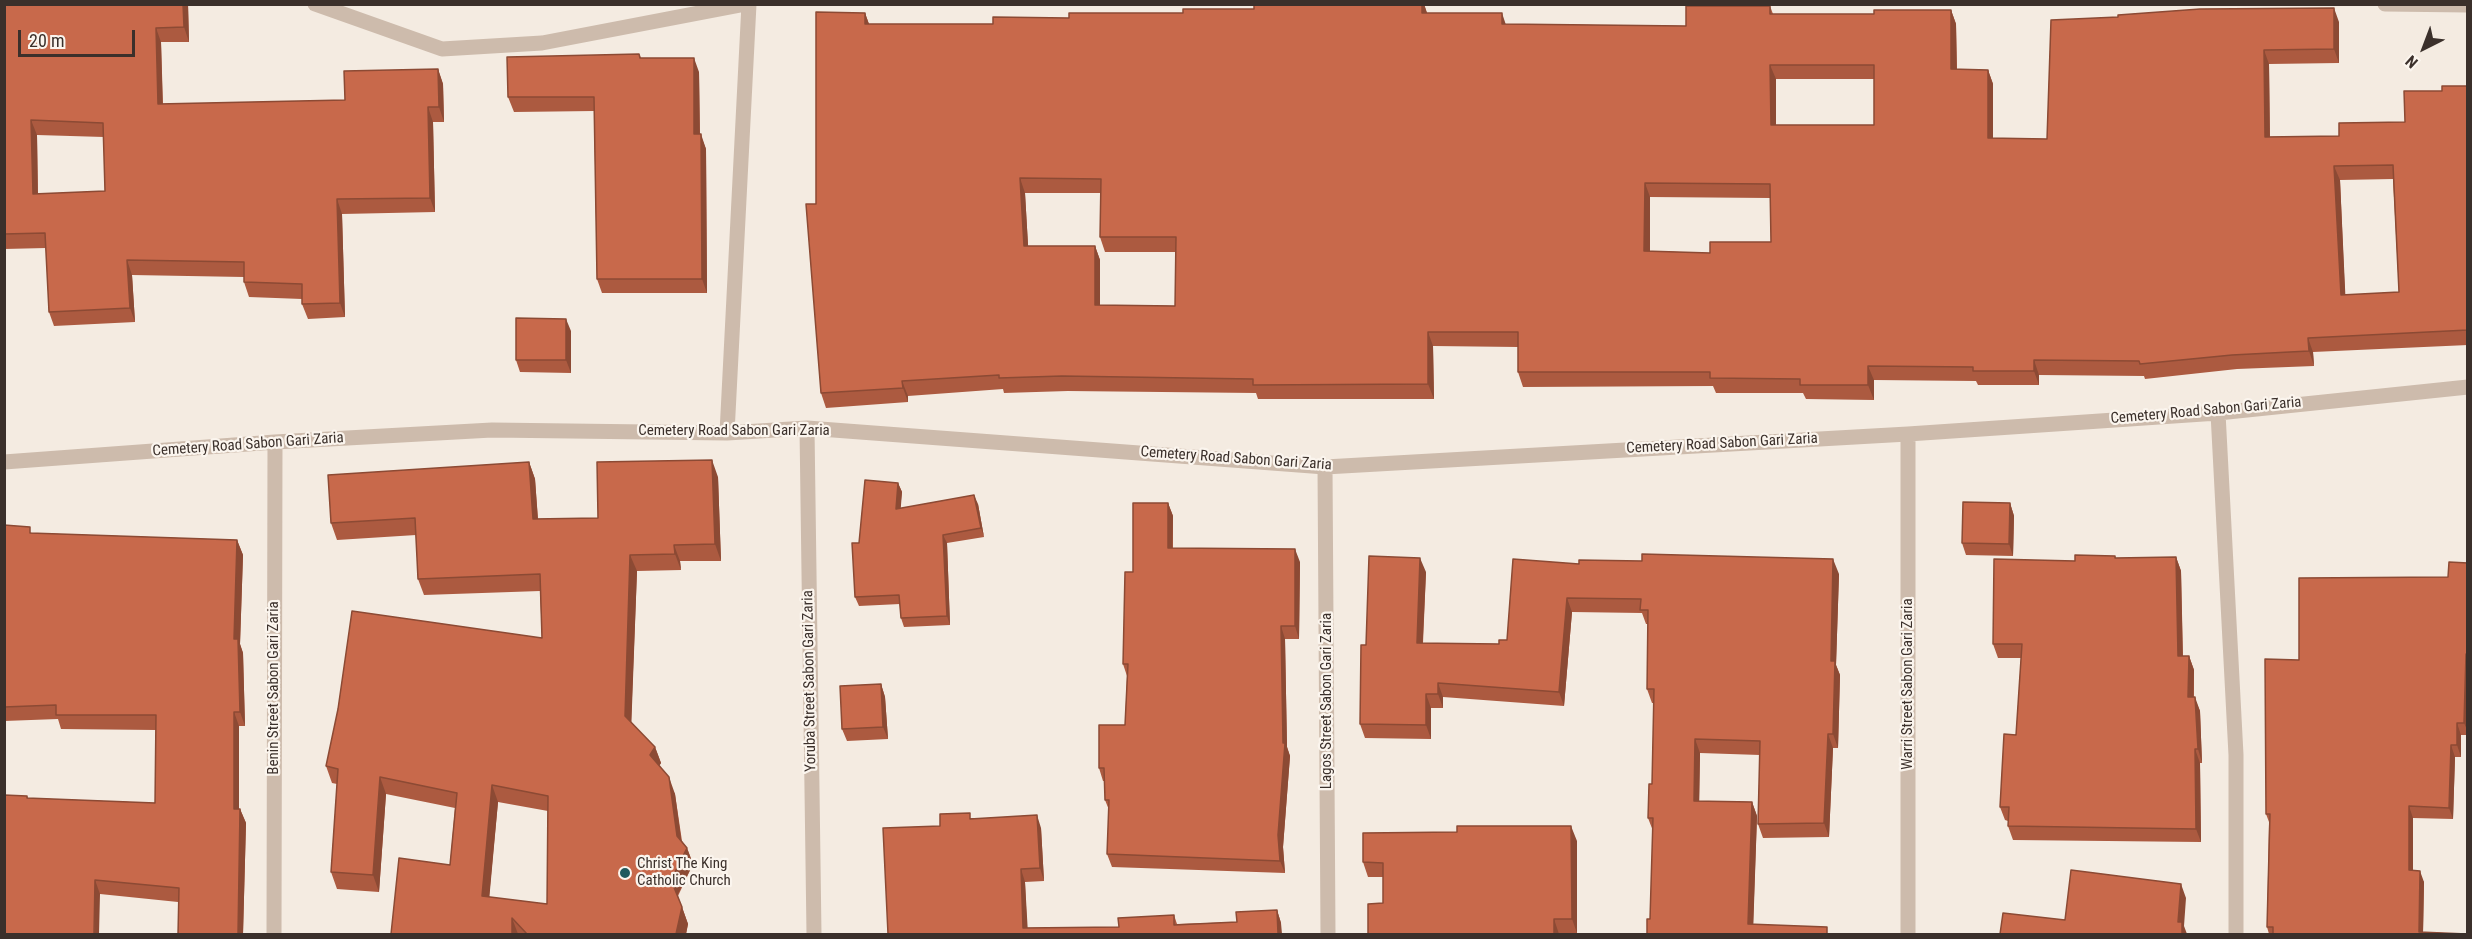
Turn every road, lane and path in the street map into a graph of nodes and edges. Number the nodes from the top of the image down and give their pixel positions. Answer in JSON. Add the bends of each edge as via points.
{"nodes":[{"id":1,"x":315,"y":4,"type":"edge"},
{"id":2,"x":747,"y":4,"type":"edge"},
{"id":3,"x":2385,"y":4,"type":"edge"},
{"id":4,"x":2468,"y":5,"type":"edge"},
{"id":5,"x":2468,"y":387,"type":"edge"},
{"id":6,"x":2218,"y":412,"type":"junction"},
{"id":7,"x":807,"y":428,"type":"junction"},
{"id":8,"x":727,"y":433,"type":"junction"},
{"id":9,"x":1908,"y":434,"type":"junction"},
{"id":10,"x":275,"y":442,"type":"junction"},
{"id":11,"x":4,"y":462,"type":"edge"},
{"id":12,"x":1325,"y":467,"type":"junction"},
{"id":13,"x":274,"y":934,"type":"edge"},
{"id":14,"x":814,"y":934,"type":"edge"},
{"id":15,"x":1328,"y":934,"type":"edge"},
{"id":16,"x":1908,"y":934,"type":"edge"},
{"id":17,"x":2236,"y":934,"type":"edge"}],
"edges":[{"from":1,"to":2,"type":"street","via":[[442,49],[542,43]]},
{"from":2,"to":8,"type":"street"},
{"from":3,"to":4,"type":"street"},
{"from":5,"to":6,"type":"street","name":"Cemetery Road Sabon Gari Zaria"},
{"from":6,"to":9,"type":"street","name":"Cemetery Road Sabon Gari Zaria"},
{"from":6,"to":17,"type":"street","via":[[2236,755]]},
{"from":7,"to":8,"type":"street","name":"Cemetery Road Sabon Gari Zaria"},
{"from":7,"to":12,"type":"street","name":"Cemetery Road Sabon Gari Zaria"},
{"from":7,"to":14,"type":"street","name":"Yoruba Street Sabon Gari Zaria"},
{"from":8,"to":10,"type":"street","name":"Cemetery Road Sabon Gari Zaria","via":[[492,430]]},
{"from":9,"to":12,"type":"street","name":"Cemetery Road Sabon Gari Zaria"},
{"from":9,"to":16,"type":"street","name":"Warri Street Sabon Gari Zaria"},
{"from":10,"to":11,"type":"street","name":"Cemetery Road Sabon Gari Zaria"},
{"from":10,"to":13,"type":"street","name":"Benin Street Sabon Gari Zaria"},
{"from":12,"to":15,"type":"street","name":"Lagos Street Sabon Gari Zaria"}]}
